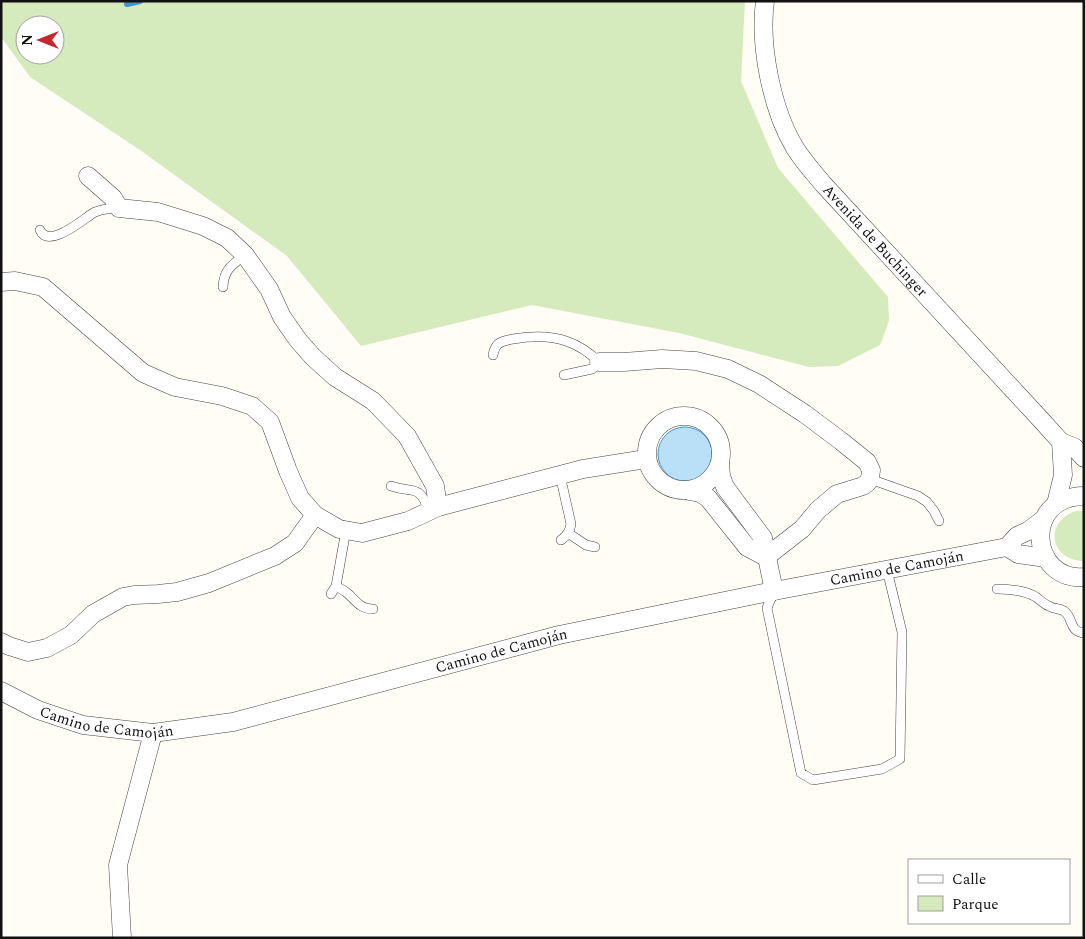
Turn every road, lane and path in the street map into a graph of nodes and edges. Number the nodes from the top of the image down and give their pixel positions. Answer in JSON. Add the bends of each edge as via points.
{"nodes":[{"id":1,"x":765,"y":1,"type":"edge"},
{"id":2,"x":88,"y":176,"type":"dead end"},
{"id":3,"x":126,"y":212,"type":"junction"},
{"id":4,"x":40,"y":230,"type":"dead end"},
{"id":5,"x":245,"y":255,"type":"junction"},
{"id":6,"x":1,"y":282,"type":"edge"},
{"id":7,"x":223,"y":287,"type":"dead end"},
{"id":8,"x":493,"y":354,"type":"dead end"},
{"id":9,"x":599,"y":362,"type":"junction"},
{"id":10,"x":564,"y":375,"type":"dead end"},
{"id":11,"x":1061,"y":442,"type":"junction"},
{"id":12,"x":1084,"y":458,"type":"edge"},
{"id":13,"x":646,"y":459,"type":"junction"},
{"id":14,"x":720,"y":464,"type":"junction"},
{"id":15,"x":560,"y":475,"type":"junction"},
{"id":16,"x":870,"y":479,"type":"junction"},
{"id":17,"x":391,"y":486,"type":"dead end"},
{"id":18,"x":689,"y":491,"type":"junction"},
{"id":19,"x":1084,"y":496,"type":"edge"},
{"id":20,"x":1056,"y":504,"type":"junction"},
{"id":21,"x":434,"y":509,"type":"junction"},
{"id":22,"x":316,"y":515,"type":"junction"},
{"id":23,"x":1044,"y":519,"type":"junction"},
{"id":24,"x":939,"y":520,"type":"dead end"},
{"id":25,"x":346,"y":530,"type":"junction"},
{"id":26,"x":568,"y":534,"type":"junction"},
{"id":27,"x":561,"y":540,"type":"dead end"},
{"id":28,"x":595,"y":547,"type":"dead end"},
{"id":29,"x":1007,"y":547,"type":"junction"},
{"id":30,"x":766,"y":557,"type":"junction"},
{"id":31,"x":1046,"y":558,"type":"junction"},
{"id":32,"x":887,"y":570,"type":"junction"},
{"id":33,"x":1084,"y":577,"type":"edge"},
{"id":34,"x":997,"y":588,"type":"dead end"},
{"id":35,"x":774,"y":591,"type":"junction"},
{"id":36,"x":373,"y":609,"type":"dead end"},
{"id":37,"x":1084,"y":633,"type":"edge"},
{"id":38,"x":1,"y":642,"type":"edge"},
{"id":39,"x":1,"y":691,"type":"edge"},
{"id":40,"x":153,"y":733,"type":"junction"},
{"id":41,"x":122,"y":938,"type":"edge"}],
"edges":[{"from":1,"to":11,"type":"street","name":"Avenida de Buchinger","via":[[764,41],[769,77],[780,116],[795,148],[824,185]]},
{"from":2,"to":3,"type":"street"},
{"from":3,"to":4,"type":"lane","via":[[107,208],[59,235],[44,236]]},
{"from":3,"to":5,"type":"street","via":[[158,212],[203,226],[226,238]]},
{"from":5,"to":7,"type":"lane","via":[[230,266]]},
{"from":5,"to":21,"type":"street","via":[[269,289],[282,317],[313,357],[335,378],[373,401],[407,436],[435,486]]},
{"from":6,"to":22,"type":"street","via":[[15,281],[43,287],[143,373],[175,388],[222,396],[252,406],[270,422],[300,498]]},
{"from":8,"to":9,"type":"lane","via":[[496,346],[504,341],[553,337],[591,354]]},
{"from":9,"to":10,"type":"lane","via":[[592,369]]},
{"from":9,"to":16,"type":"street","via":[[662,359],[696,361],[728,369],[759,384],[841,441],[870,466]]},
{"from":11,"to":12,"type":"street","name":"Avenida de Buchinger","via":[[1074,447]]},
{"from":11,"to":20,"type":"street","via":[[1063,476]]},
{"from":13,"to":14,"type":"street","via":[[652,433],[660,425],[668,419],[689,416],[700,419],[715,433],[720,443]]},
{"from":13,"to":15,"type":"street"},
{"from":13,"to":18,"type":"street","via":[[659,482],[668,488]]},
{"from":14,"to":18,"type":"street","via":[[708,482]]},
{"from":14,"to":30,"type":"street","via":[[725,487],[763,538]]},
{"from":15,"to":21,"type":"street"},
{"from":15,"to":26,"type":"lane","via":[[571,524]]},
{"from":16,"to":24,"type":"lane","via":[[918,496],[927,502]]},
{"from":16,"to":30,"type":"street","via":[[863,486],[837,494],[802,529]]},
{"from":17,"to":21,"type":"lane","via":[[419,492]]},
{"from":18,"to":30,"type":"street","via":[[708,498],[747,547]]},
{"from":19,"to":20,"type":"street"},
{"from":20,"to":23,"type":"street"},
{"from":21,"to":25,"type":"street","via":[[408,521],[362,534]]},
{"from":22,"to":25,"type":"street"},
{"from":22,"to":38,"type":"street","via":[[295,544],[275,556],[210,583],[177,592],[122,597],[93,614],[71,635],[47,648],[28,652]]},
{"from":23,"to":29,"type":"street","name":"Camino de Camoján","via":[[1016,536]]},
{"from":23,"to":31,"type":"street","via":[[1040,539]]},
{"from":25,"to":36,"type":"lane","via":[[333,590],[346,592],[358,605]]},
{"from":26,"to":27,"type":"lane"},
{"from":26,"to":28,"type":"lane"},
{"from":29,"to":31,"type":"street","via":[[1018,554]]},
{"from":29,"to":32,"type":"street","name":"Camino de Camoján"},
{"from":30,"to":35,"type":"street"},
{"from":31,"to":33,"type":"street","via":[[1061,572]]},
{"from":32,"to":35,"type":"street","name":"Camino de Camoján"},
{"from":32,"to":35,"type":"lane","via":[[902,632],[900,759],[882,769],[813,780],[801,773],[767,608]]},
{"from":34,"to":37,"type":"lane","via":[[1017,590],[1061,610],[1069,616],[1073,628]]},
{"from":35,"to":40,"type":"street","name":"Camino de Camoján","via":[[559,636],[233,722]]},
{"from":39,"to":40,"type":"street","name":"Camino de Camoján","via":[[38,710],[83,725]]},
{"from":40,"to":41,"type":"street","via":[[118,865]]}]}
